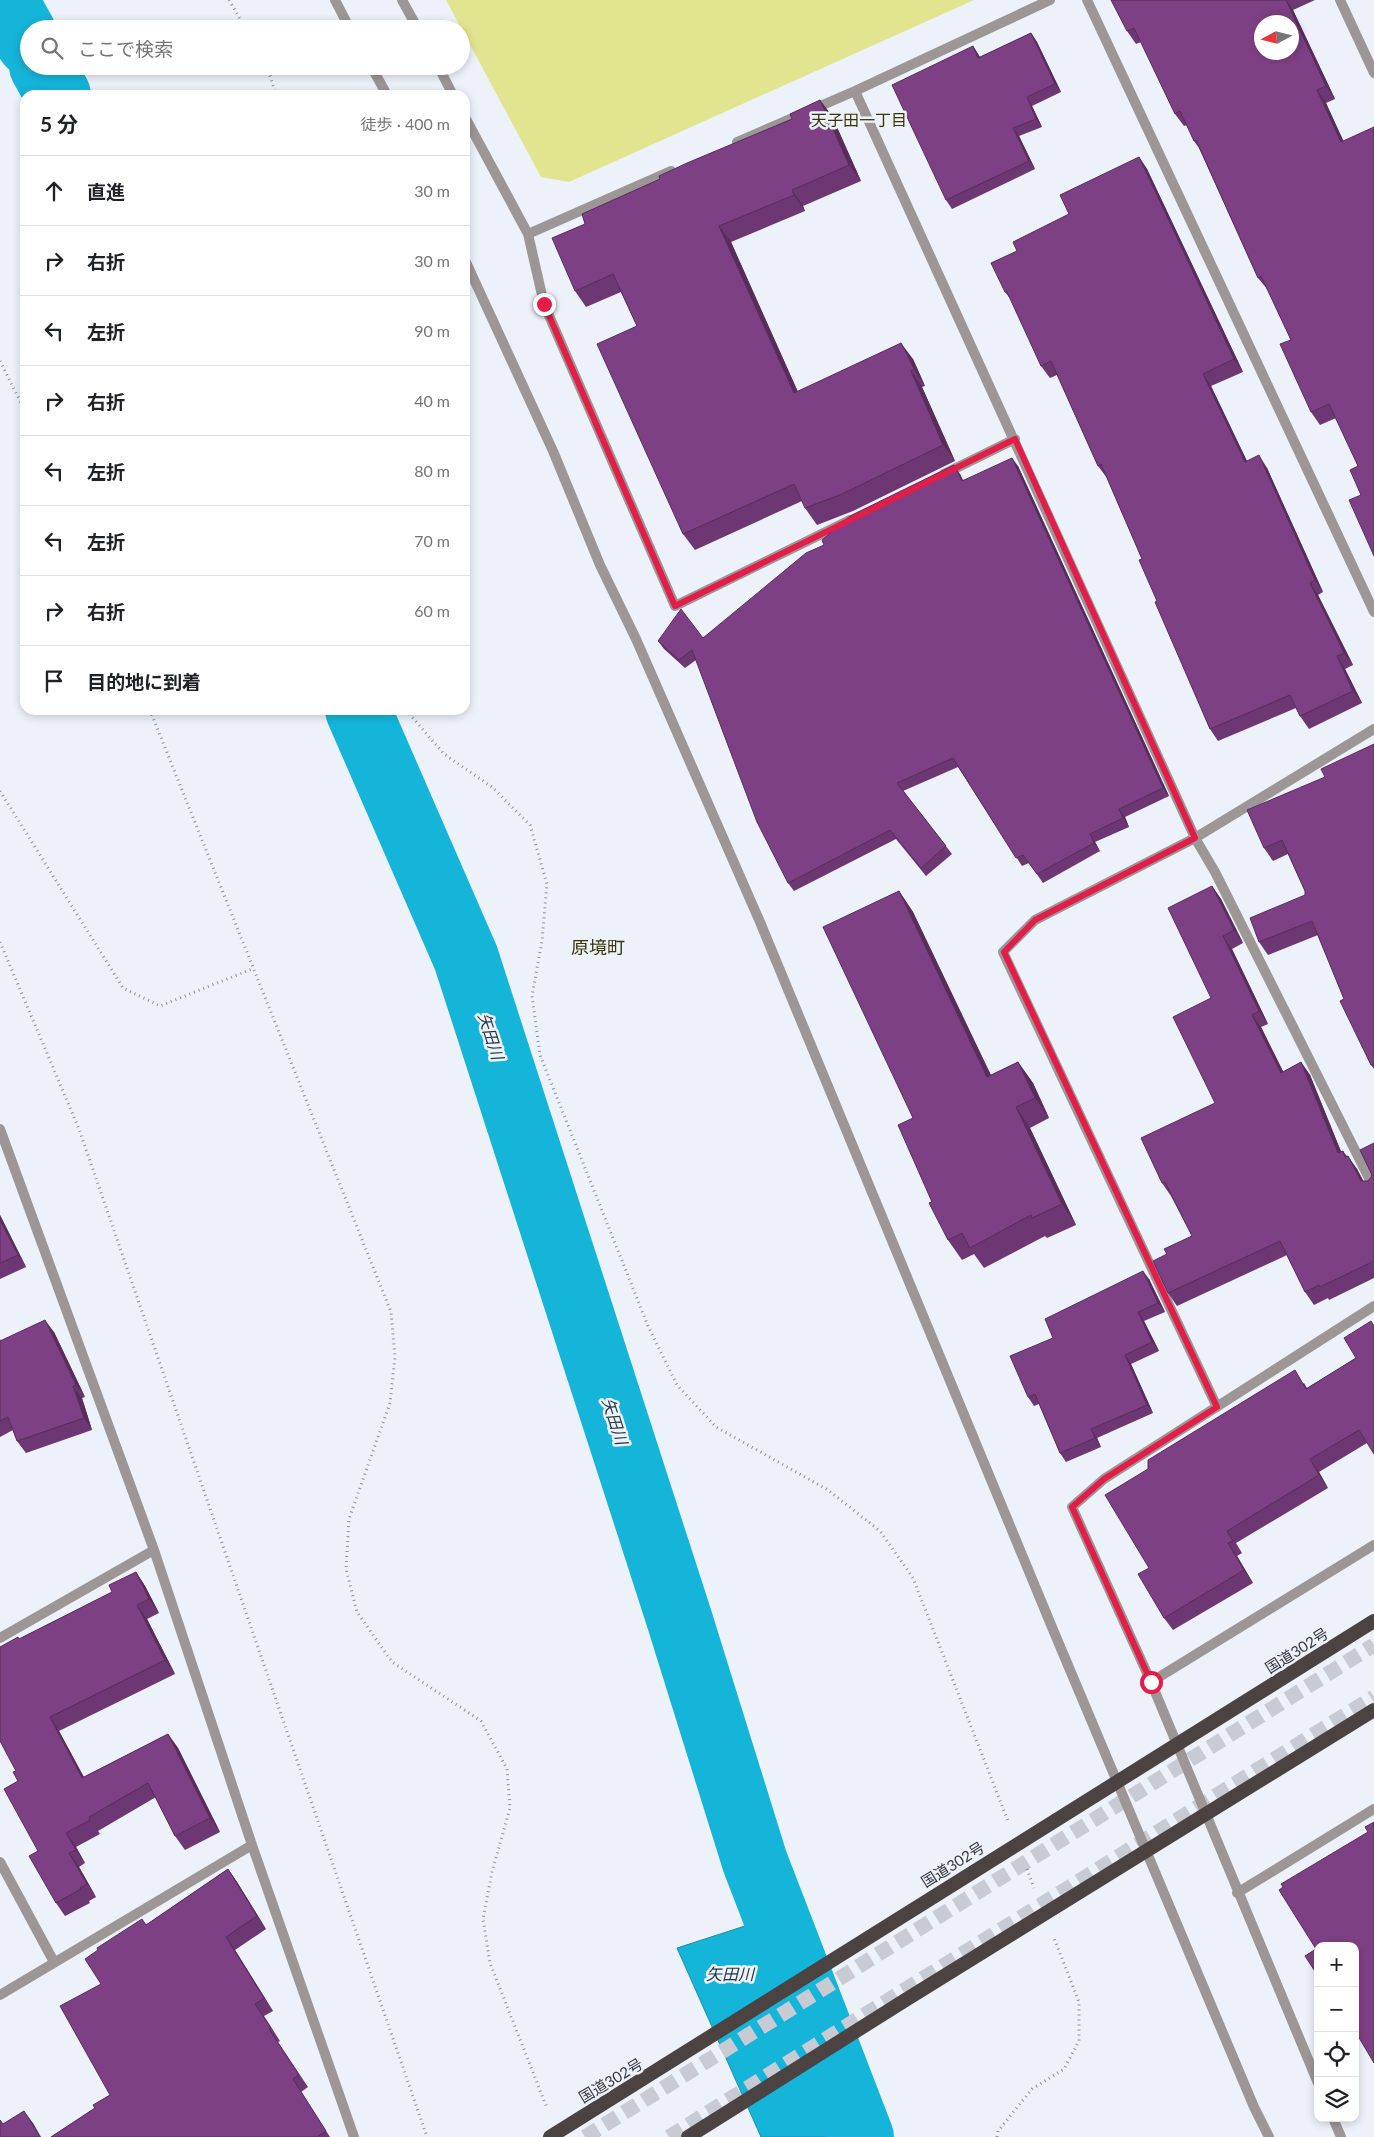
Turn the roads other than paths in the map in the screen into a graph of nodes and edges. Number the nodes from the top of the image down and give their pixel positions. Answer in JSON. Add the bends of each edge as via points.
{"nodes":[{"id":1,"x":335,"y":0,"type":"edge"},
{"id":2,"x":402,"y":0,"type":"edge"},
{"id":3,"x":1050,"y":0,"type":"edge"},
{"id":4,"x":1087,"y":0,"type":"edge"},
{"id":5,"x":1340,"y":0,"type":"edge"},
{"id":6,"x":345,"y":20,"type":"edge"},
{"id":7,"x":413,"y":20,"type":"edge"},
{"id":8,"x":1374,"y":73,"type":"edge"},
{"id":9,"x":376,"y":75,"type":"edge"},
{"id":10,"x":443,"y":75,"type":"edge"},
{"id":11,"x":383,"y":90,"type":"edge"},
{"id":12,"x":450,"y":90,"type":"edge"},
{"id":13,"x":855,"y":91,"type":"junction"},
{"id":14,"x":470,"y":126,"type":"edge"},
{"id":15,"x":728,"y":146,"type":"edge"},
{"id":16,"x":682,"y":166,"type":"edge"},
{"id":17,"x":528,"y":234,"type":"junction"},
{"id":18,"x":470,"y":271,"type":"edge"},
{"id":19,"x":1015,"y":439,"type":"junction"},
{"id":20,"x":935,"y":479,"type":"edge"},
{"id":21,"x":863,"y":514,"type":"edge"},
{"id":22,"x":1374,"y":612,"type":"edge"},
{"id":23,"x":1374,"y":729,"type":"edge"},
{"id":24,"x":1195,"y":838,"type":"junction"},
{"id":25,"x":0,"y":1129,"type":"edge"},
{"id":26,"x":1374,"y":1188,"type":"edge"},
{"id":27,"x":1374,"y":1306,"type":"edge"},
{"id":28,"x":1217,"y":1407,"type":"junction"},
{"id":29,"x":1374,"y":1545,"type":"edge"},
{"id":30,"x":154,"y":1550,"type":"junction"},
{"id":31,"x":1374,"y":1621,"type":"edge"},
{"id":32,"x":0,"y":1638,"type":"edge"},
{"id":33,"x":1151,"y":1682,"type":"junction"},
{"id":34,"x":1374,"y":1710,"type":"edge"},
{"id":35,"x":1374,"y":1809,"type":"edge"},
{"id":36,"x":252,"y":1845,"type":"junction"},
{"id":37,"x":0,"y":1862,"type":"edge"},
{"id":38,"x":1237,"y":1893,"type":"junction"},
{"id":39,"x":54,"y":1962,"type":"junction"},
{"id":40,"x":0,"y":1995,"type":"edge"},
{"id":41,"x":1315,"y":2077,"type":"edge"},
{"id":42,"x":1335,"y":2122,"type":"edge"},
{"id":43,"x":354,"y":2137,"type":"edge"},
{"id":44,"x":550,"y":2137,"type":"edge"},
{"id":45,"x":688,"y":2137,"type":"edge"},
{"id":46,"x":1269,"y":2137,"type":"edge"},
{"id":47,"x":1341,"y":2137,"type":"edge"}],
"edges":[{"from":1,"to":6,"type":"street"},
{"from":2,"to":7,"type":"street"},
{"from":3,"to":13,"type":"street"},
{"from":4,"to":22,"type":"street"},
{"from":5,"to":8,"type":"street"},
{"from":9,"to":11,"type":"street"},
{"from":10,"to":12,"type":"street"},
{"from":13,"to":15,"type":"street"},
{"from":13,"to":19,"type":"street"},
{"from":14,"to":17,"type":"street"},
{"from":16,"to":17,"type":"street"},
{"from":17,"to":21,"type":"street","via":[[544,304],[675,606]]},
{"from":18,"to":46,"type":"street","via":[[760,922],[1058,1640]]},
{"from":19,"to":20,"type":"street"},
{"from":19,"to":24,"type":"street"},
{"from":23,"to":24,"type":"street"},
{"from":24,"to":26,"type":"street","via":[[1216,872]]},
{"from":24,"to":28,"type":"street","via":[[1035,920],[1004,952]]},
{"from":25,"to":30,"type":"street"},
{"from":27,"to":28,"type":"street"},
{"from":28,"to":33,"type":"street","via":[[1104,1479],[1072,1507]]},
{"from":29,"to":33,"type":"street"},
{"from":30,"to":32,"type":"street"},
{"from":30,"to":36,"type":"street"},
{"from":31,"to":44,"type":"highway","name":"国道302号","bridge":true},
{"from":33,"to":38,"type":"street"},
{"from":34,"to":45,"type":"highway","bridge":true},
{"from":35,"to":38,"type":"street"},
{"from":36,"to":39,"type":"street"},
{"from":36,"to":43,"type":"street"},
{"from":37,"to":39,"type":"street"},
{"from":38,"to":41,"type":"street"},
{"from":39,"to":40,"type":"street"},
{"from":42,"to":47,"type":"street"}]}
